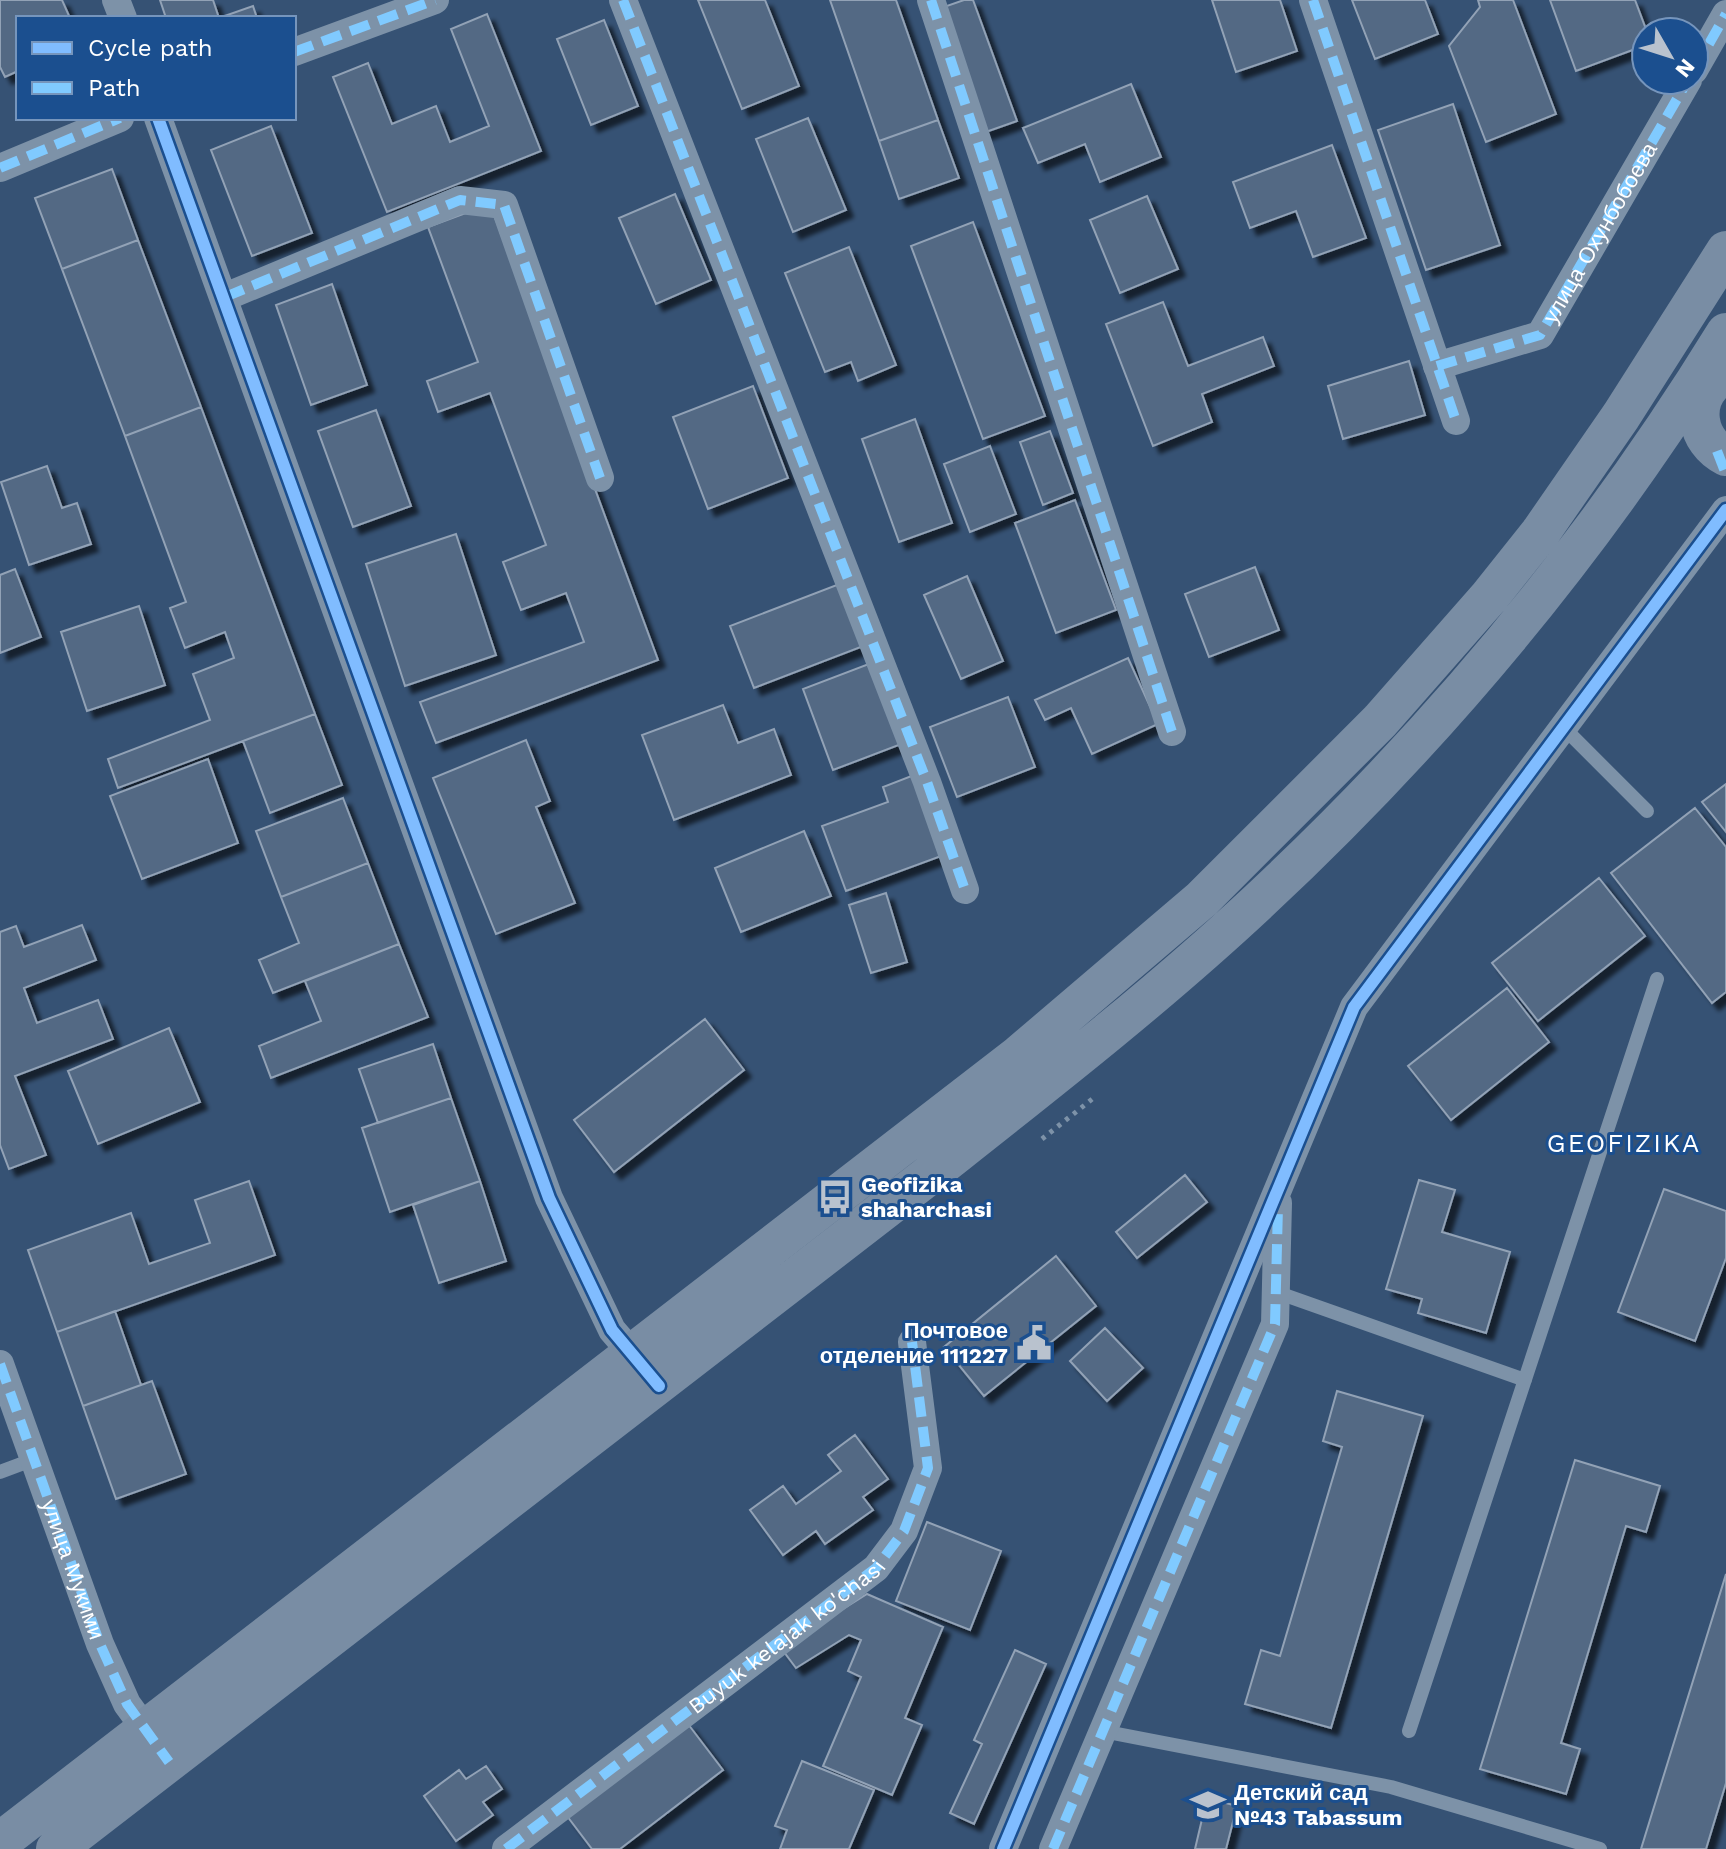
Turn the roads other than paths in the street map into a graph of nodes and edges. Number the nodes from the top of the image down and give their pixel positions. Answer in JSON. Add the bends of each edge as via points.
{"nodes":[{"id":1,"x":435,"y":0,"type":"edge"},
{"id":2,"x":623,"y":0,"type":"edge"},
{"id":3,"x":931,"y":0,"type":"edge"},
{"id":4,"x":1313,"y":0,"type":"edge"},
{"id":5,"x":1726,"y":14,"type":"edge"},
{"id":6,"x":1710,"y":42,"type":"edge"},
{"id":7,"x":296,"y":51,"type":"edge"},
{"id":8,"x":1679,"y":96,"type":"edge"},
{"id":9,"x":115,"y":120,"type":"edge"},
{"id":10,"x":159,"y":120,"type":"edge"},
{"id":11,"x":0,"y":168,"type":"edge"},
{"id":12,"x":1726,"y":251,"type":"edge"},
{"id":13,"x":225,"y":297,"type":"junction"},
{"id":14,"x":1696,"y":297,"type":"junction"},
{"id":15,"x":1726,"y":333,"type":"edge"},
{"id":16,"x":1437,"y":366,"type":"junction"},
{"id":17,"x":1712,"y":384,"type":"edge"},
{"id":18,"x":1621,"y":416,"type":"junction"},
{"id":19,"x":1456,"y":421,"type":"dead end"},
{"id":20,"x":1655,"y":446,"type":"junction"},
{"id":21,"x":1723,"y":460,"type":"edge"},
{"id":22,"x":600,"y":478,"type":"dead end"},
{"id":23,"x":1726,"y":495,"type":"edge"},
{"id":24,"x":1720,"y":517,"type":"edge"},
{"id":25,"x":1563,"y":727,"type":"junction"},
{"id":26,"x":1172,"y":732,"type":"dead end"},
{"id":27,"x":1647,"y":811,"type":"dead end"},
{"id":28,"x":965,"y":890,"type":"dead end"},
{"id":29,"x":1657,"y":979,"type":"dead end"},
{"id":30,"x":1278,"y":1187,"type":"junction"},
{"id":31,"x":1276,"y":1292,"type":"junction"},
{"id":32,"x":912,"y":1342,"type":"dead end"},
{"id":33,"x":632,"y":1353,"type":"junction"},
{"id":34,"x":0,"y":1364,"type":"edge"},
{"id":35,"x":1525,"y":1380,"type":"junction"},
{"id":36,"x":659,"y":1386,"type":"junction"},
{"id":37,"x":32,"y":1460,"type":"junction"},
{"id":38,"x":0,"y":1472,"type":"edge"},
{"id":39,"x":145,"y":1730,"type":"junction"},
{"id":40,"x":1102,"y":1731,"type":"junction"},
{"id":41,"x":1409,"y":1731,"type":"dead end"},
{"id":42,"x":169,"y":1762,"type":"junction"},
{"id":43,"x":0,"y":1842,"type":"edge"},
{"id":44,"x":56,"y":1849,"type":"edge"},
{"id":45,"x":506,"y":1849,"type":"edge"},
{"id":46,"x":1003,"y":1849,"type":"edge"},
{"id":47,"x":1053,"y":1849,"type":"edge"},
{"id":48,"x":1600,"y":1849,"type":"edge"}],
"edges":[{"from":1,"to":7,"type":"street"},
{"from":2,"to":28,"type":"street"},
{"from":3,"to":26,"type":"street"},
{"from":4,"to":16,"type":"street"},
{"from":5,"to":6,"type":"street"},
{"from":8,"to":16,"type":"street","name":"улица Охунбобоева","via":[[1540,335]]},
{"from":9,"to":11,"type":"street"},
{"from":10,"to":13,"type":"street"},
{"from":12,"to":14,"type":"main road"},
{"from":13,"to":22,"type":"street","via":[[460,200],[504,205]]},
{"from":13,"to":33,"type":"street","via":[[549,1198],[612,1330]]},
{"from":14,"to":17,"type":"main road"},
{"from":14,"to":18,"type":"main road"},
{"from":15,"to":17,"type":"main road"},
{"from":16,"to":19,"type":"street"},
{"from":17,"to":18,"type":"main road"},
{"from":17,"to":20,"type":"main road"},
{"from":17,"to":21,"type":"main road","via":[[1700,426]]},
{"from":18,"to":33,"type":"main road","via":[[1481,608],[1264,841],[1140,955],[1019,1055]]},
{"from":20,"to":21,"type":"main road","via":[[1688,441]]},
{"from":20,"to":36,"type":"main road","via":[[1441,718],[1257,902],[1059,1072]]},
{"from":23,"to":24,"type":"street"},
{"from":24,"to":25,"type":"street"},
{"from":25,"to":27,"type":"lane"},
{"from":25,"to":30,"type":"street","via":[[1354,1007]]},
{"from":29,"to":35,"type":"lane"},
{"from":30,"to":31,"type":"street"},
{"from":30,"to":46,"type":"street"},
{"from":31,"to":35,"type":"lane"},
{"from":31,"to":40,"type":"street","via":[[1275,1324]]},
{"from":32,"to":45,"type":"street","name":"Buyuk kelajak ko'chasi","via":[[928,1468],[904,1531],[876,1568]]},
{"from":33,"to":36,"type":"street"},
{"from":33,"to":39,"type":"main road"},
{"from":34,"to":37,"type":"street","name":"улица Мукими"},
{"from":35,"to":41,"type":"lane"},
{"from":36,"to":42,"type":"main road"},
{"from":37,"to":38,"type":"lane"},
{"from":37,"to":39,"type":"street","name":"улица Мукими","via":[[100,1644]]},
{"from":39,"to":42,"type":"street","name":"улица Мукими"},
{"from":39,"to":43,"type":"main road"},
{"from":40,"to":47,"type":"street"},
{"from":40,"to":48,"type":"lane","via":[[1391,1787]]},
{"from":42,"to":44,"type":"main road"}]}
